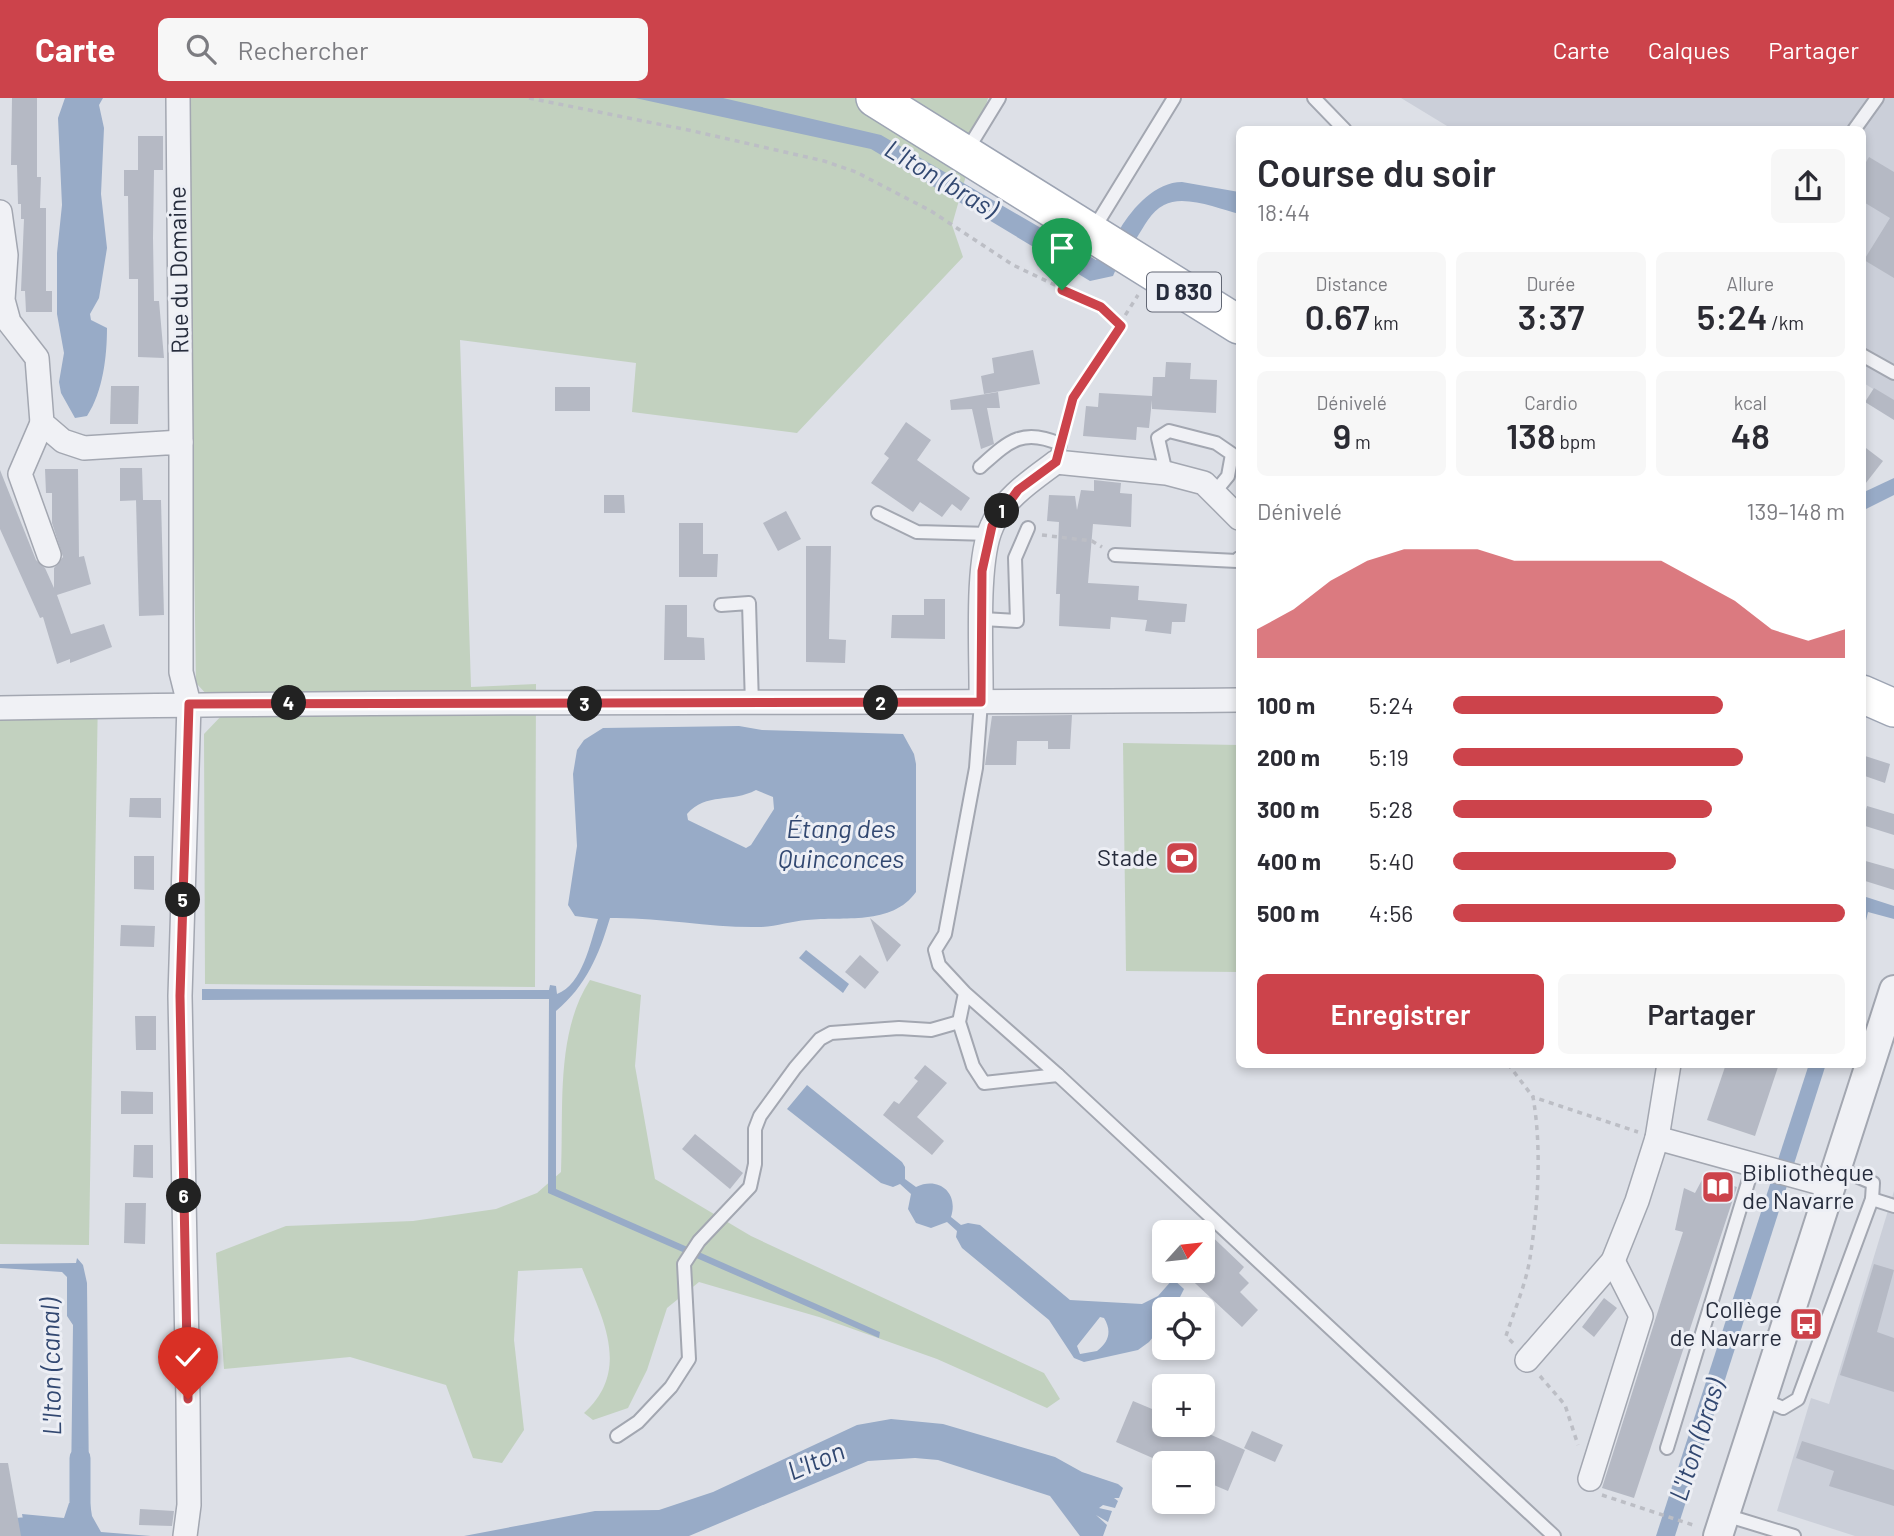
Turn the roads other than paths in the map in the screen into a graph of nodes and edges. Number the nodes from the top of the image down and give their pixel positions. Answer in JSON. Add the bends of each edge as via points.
{"nodes":[{"id":1,"x":178,"y":98,"type":"edge"},
{"id":2,"x":875,"y":98,"type":"edge"},
{"id":3,"x":999,"y":98,"type":"edge"},
{"id":4,"x":1174,"y":98,"type":"edge"},
{"id":5,"x":1314,"y":98,"type":"edge"},
{"id":6,"x":1877,"y":98,"type":"edge"},
{"id":7,"x":1341,"y":126,"type":"edge"},
{"id":8,"x":1857,"y":126,"type":"edge"},
{"id":9,"x":965,"y":153,"type":"junction"},
{"id":10,"x":0,"y":212,"type":"edge"},
{"id":11,"x":1119,"y":251,"type":"junction"},
{"id":12,"x":1236,"y":323,"type":"edge"},
{"id":13,"x":1866,"y":357,"type":"edge"},
{"id":14,"x":1894,"y":373,"type":"edge"},
{"id":15,"x":42,"y":423,"type":"junction"},
{"id":16,"x":181,"y":442,"type":"junction"},
{"id":17,"x":1058,"y":453,"type":"junction"},
{"id":18,"x":980,"y":467,"type":"dead end"},
{"id":19,"x":1166,"y":473,"type":"junction"},
{"id":20,"x":1214,"y":493,"type":"junction"},
{"id":21,"x":878,"y":513,"type":"dead end"},
{"id":22,"x":1236,"y":515,"type":"edge"},
{"id":23,"x":1028,"y":528,"type":"road end"},
{"id":24,"x":990,"y":534,"type":"junction"},
{"id":25,"x":49,"y":555,"type":"dead end"},
{"id":26,"x":1115,"y":555,"type":"road end"},
{"id":27,"x":1236,"y":561,"type":"edge"},
{"id":28,"x":721,"y":605,"type":"dead end"},
{"id":29,"x":983,"y":619,"type":"junction"},
{"id":30,"x":1866,"y":696,"type":"edge"},
{"id":31,"x":1236,"y":700,"type":"edge"},
{"id":32,"x":981,"y":702,"type":"junction"},
{"id":33,"x":189,"y":704,"type":"junction"},
{"id":34,"x":752,"y":705,"type":"junction"},
{"id":35,"x":0,"y":708,"type":"edge"},
{"id":36,"x":1894,"y":708,"type":"edge"},
{"id":37,"x":1894,"y":990,"type":"edge"},
{"id":38,"x":965,"y":993,"type":"junction"},
{"id":39,"x":959,"y":1022,"type":"junction"},
{"id":40,"x":1888,"y":1035,"type":"edge"},
{"id":41,"x":1668,"y":1068,"type":"edge"},
{"id":42,"x":1058,"y":1075,"type":"junction"},
{"id":43,"x":1657,"y":1138,"type":"junction"},
{"id":44,"x":1763,"y":1165,"type":"junction"},
{"id":45,"x":1834,"y":1177,"type":"junction"},
{"id":46,"x":1872,"y":1199,"type":"junction"},
{"id":47,"x":1894,"y":1206,"type":"edge"},
{"id":48,"x":1612,"y":1261,"type":"junction"},
{"id":49,"x":1527,"y":1360,"type":"road end"},
{"id":50,"x":1762,"y":1399,"type":"junction"},
{"id":51,"x":617,"y":1436,"type":"dead end"},
{"id":52,"x":1667,"y":1448,"type":"dead end"},
{"id":53,"x":1591,"y":1479,"type":"road end"},
{"id":54,"x":1712,"y":1525,"type":"edge"},
{"id":55,"x":185,"y":1535,"type":"edge"},
{"id":56,"x":1554,"y":1536,"type":"edge"},
{"id":57,"x":1794,"y":1536,"type":"edge"}],
"edges":[{"from":1,"to":16,"type":"street","name":"Rue du Domaine"},
{"from":2,"to":9,"type":"main road","number":"D 830"},
{"from":3,"to":9,"type":"lane"},
{"from":4,"to":11,"type":"lane"},
{"from":5,"to":7,"type":"lane"},
{"from":6,"to":8,"type":"lane"},
{"from":9,"to":11,"type":"main road","number":"D 830"},
{"from":10,"to":15,"type":"street","via":[[6,255],[3,300],[9,322],[37,358]]},
{"from":11,"to":12,"type":"main road","number":"D 830"},
{"from":13,"to":14,"type":"lane"},
{"from":15,"to":16,"type":"street","via":[[63,441],[84,448]]},
{"from":15,"to":25,"type":"street","via":[[20,474]]},
{"from":16,"to":33,"type":"street","name":"Rue du Domaine","via":[[181,672]]},
{"from":17,"to":18,"type":"lane","via":[[1046,438],[1024,435]]},
{"from":17,"to":19,"type":"street"},
{"from":17,"to":24,"type":"street","via":[[1018,490]]},
{"from":19,"to":20,"type":"street","via":[[1205,483]]},
{"from":19,"to":20,"type":"lane","via":[[1158,438],[1169,431],[1216,443],[1232,454],[1228,476]]},
{"from":20,"to":22,"type":"street"},
{"from":21,"to":24,"type":"lane","via":[[917,532]]},
{"from":23,"to":29,"type":"lane","via":[[1014,558],[1017,621]]},
{"from":24,"to":29,"type":"street","via":[[982,571]]},
{"from":26,"to":27,"type":"lane"},
{"from":28,"to":34,"type":"lane","via":[[749,603]]},
{"from":29,"to":32,"type":"street"},
{"from":30,"to":36,"type":"main road"},
{"from":31,"to":32,"type":"street"},
{"from":32,"to":34,"type":"street"},
{"from":32,"to":38,"type":"lane","via":[[976,768],[948,921],[935,950],[939,965]]},
{"from":33,"to":34,"type":"street"},
{"from":33,"to":35,"type":"street"},
{"from":33,"to":55,"type":"street","via":[[180,996],[189,1505]]},
{"from":37,"to":40,"type":"street"},
{"from":38,"to":39,"type":"lane"},
{"from":38,"to":42,"type":"lane"},
{"from":39,"to":42,"type":"lane","via":[[973,1066],[984,1083]]},
{"from":39,"to":51,"type":"lane","via":[[931,1030],[831,1033],[795,1068],[755,1129],[750,1188],[699,1241],[684,1264],[689,1359],[671,1387],[638,1422]]},
{"from":40,"to":45,"type":"street"},
{"from":41,"to":43,"type":"street"},
{"from":42,"to":56,"type":"lane"},
{"from":43,"to":44,"type":"street"},
{"from":43,"to":48,"type":"street"},
{"from":44,"to":45,"type":"street","via":[[1801,1177]]},
{"from":44,"to":52,"type":"lane"},
{"from":45,"to":46,"type":"lane","via":[[1873,1183]]},
{"from":45,"to":50,"type":"street"},
{"from":46,"to":47,"type":"lane"},
{"from":46,"to":50,"type":"lane","via":[[1798,1399],[1783,1409]]},
{"from":48,"to":49,"type":"street"},
{"from":48,"to":53,"type":"street","via":[[1641,1316]]},
{"from":50,"to":54,"type":"street"},
{"from":54,"to":57,"type":"lane"}]}
